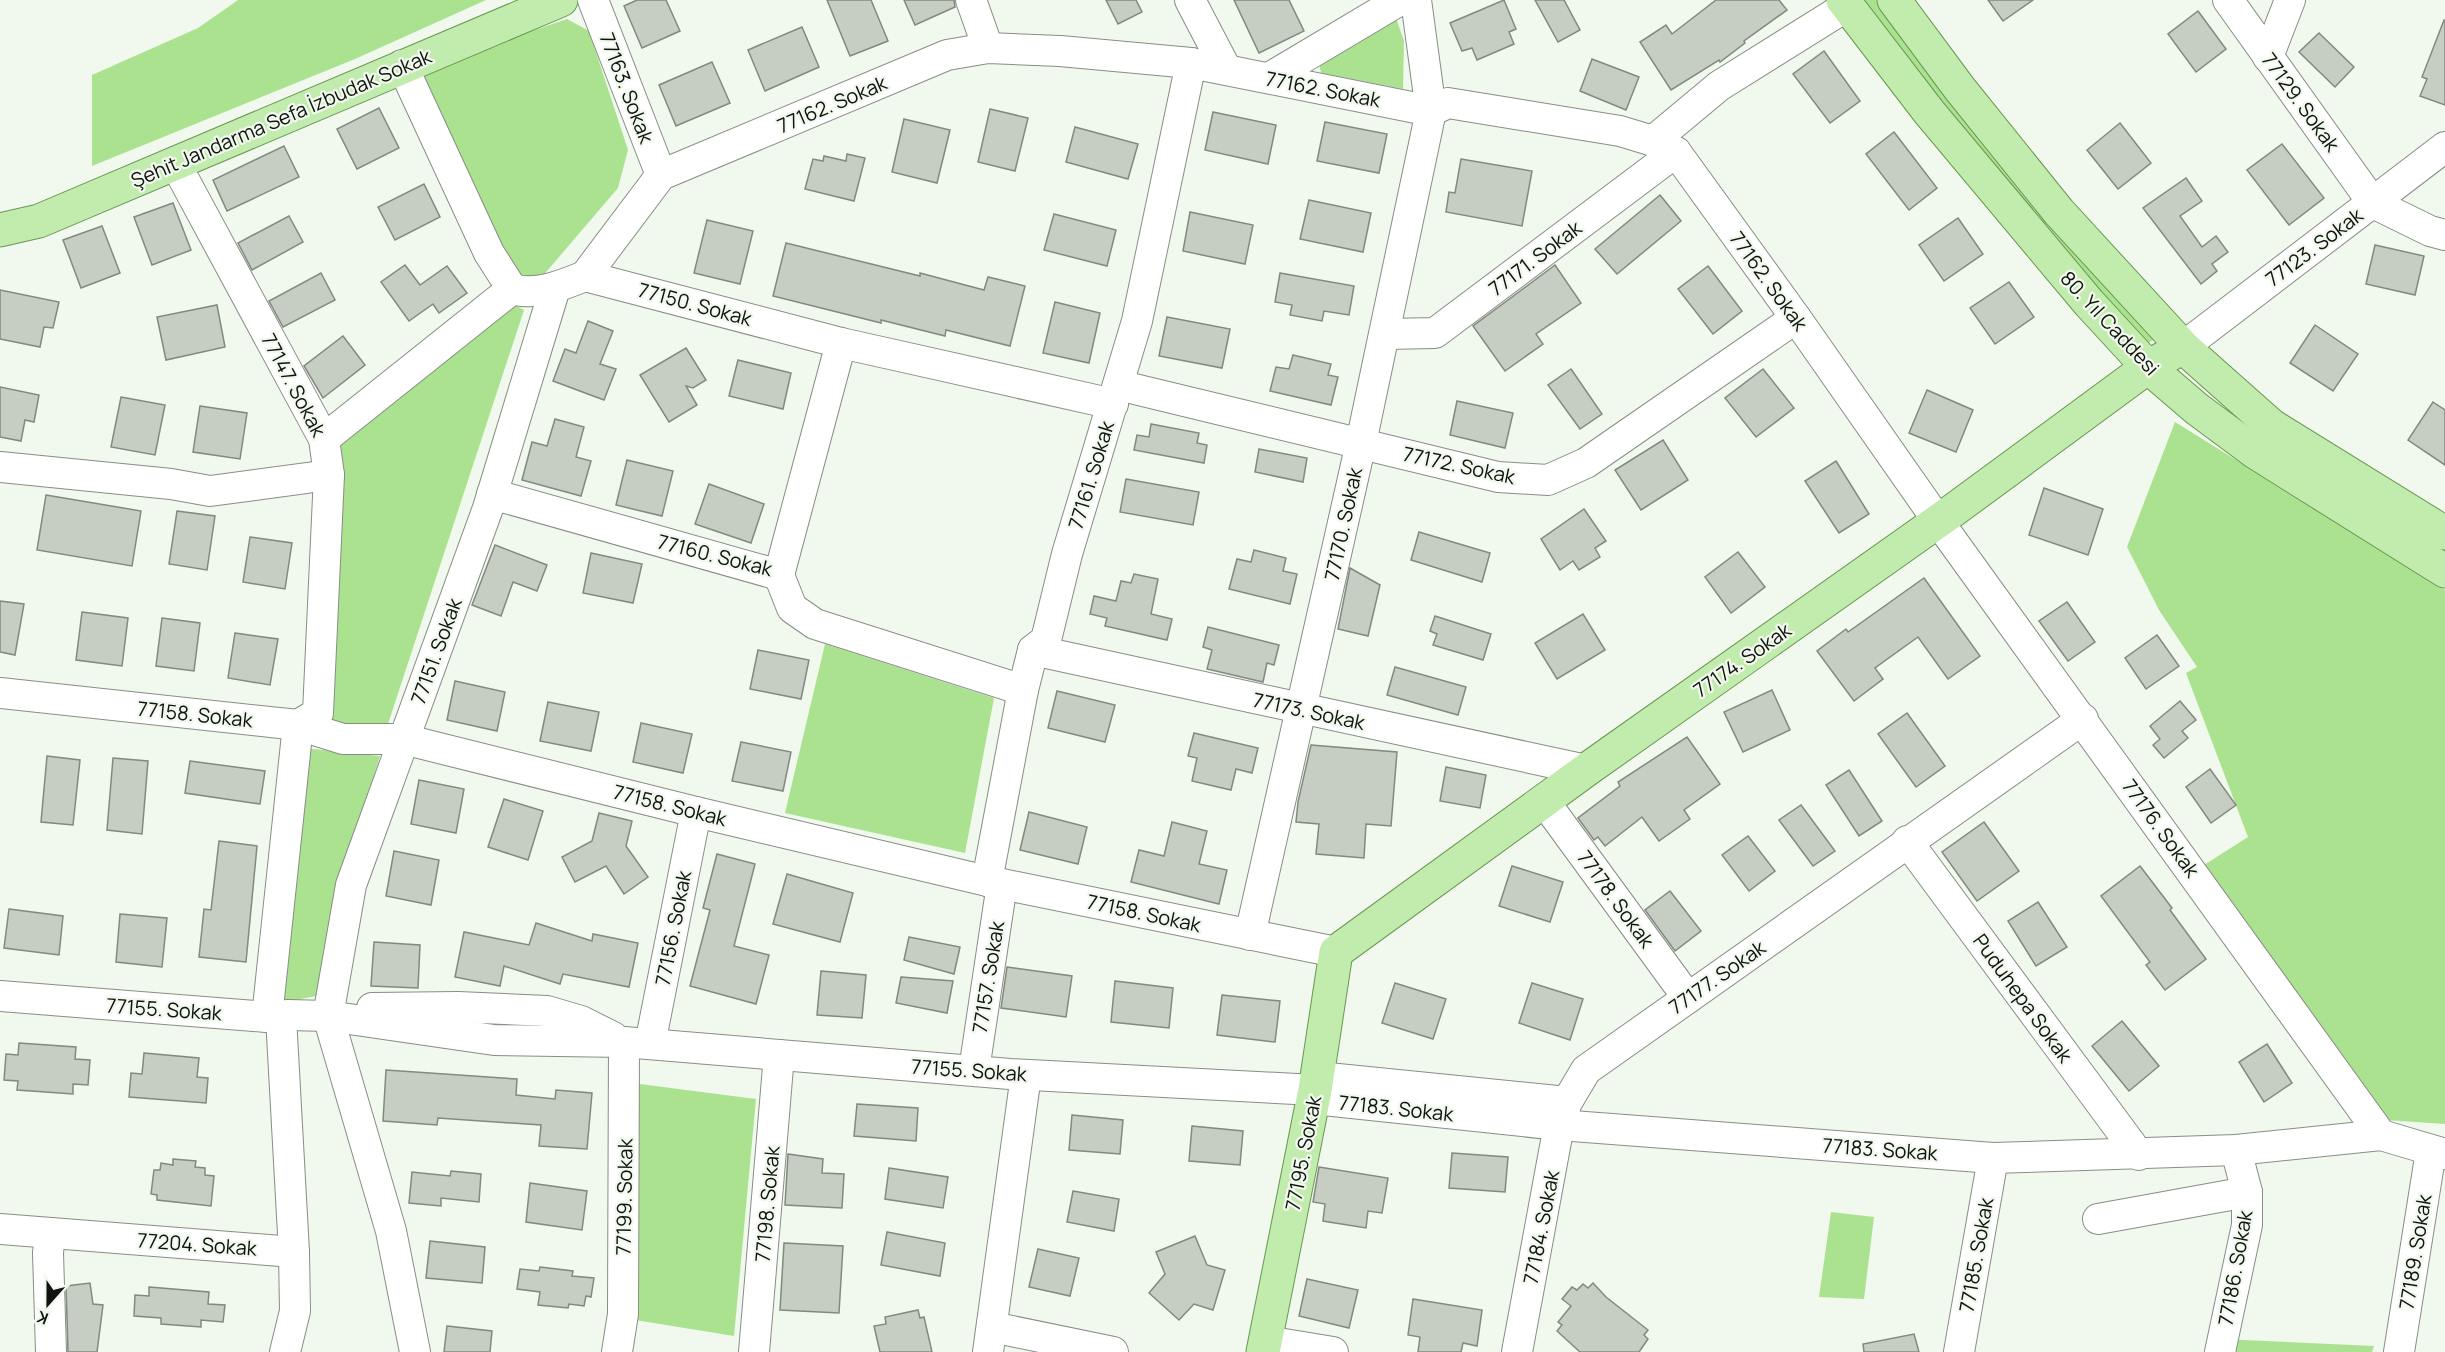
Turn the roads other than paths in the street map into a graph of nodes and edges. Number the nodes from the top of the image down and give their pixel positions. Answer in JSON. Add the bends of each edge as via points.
{"nodes":[{"id":1,"x":561,"y":0,"type":"edge"},
{"id":2,"x":593,"y":0,"type":"edge"},
{"id":3,"x":971,"y":0,"type":"edge"},
{"id":4,"x":1191,"y":0,"type":"edge"},
{"id":5,"x":1400,"y":0,"type":"edge"},
{"id":6,"x":1416,"y":0,"type":"edge"},
{"id":7,"x":1894,"y":0,"type":"edge"},
{"id":8,"x":2229,"y":0,"type":"edge"},
{"id":9,"x":2290,"y":0,"type":"edge"},
{"id":10,"x":1845,"y":3,"type":"edge"},
{"id":11,"x":988,"y":48,"type":"junction"},
{"id":12,"x":2268,"y":57,"type":"junction"},
{"id":13,"x":1191,"y":63,"type":"junction"},
{"id":14,"x":402,"y":65,"type":"junction"},
{"id":15,"x":1226,"y":69,"type":"junction"},
{"id":16,"x":1269,"y":78,"type":"junction"},
{"id":17,"x":1431,"y":111,"type":"junction"},
{"id":18,"x":1664,"y":146,"type":"junction"},
{"id":19,"x":2445,"y":147,"type":"edge"},
{"id":20,"x":175,"y":163,"type":"junction"},
{"id":21,"x":661,"y":176,"type":"junction"},
{"id":22,"x":2373,"y":203,"type":"junction"},
{"id":23,"x":0,"y":230,"type":"edge"},
{"id":24,"x":2445,"y":235,"type":"edge"},
{"id":25,"x":585,"y":276,"type":"junction"},
{"id":26,"x":555,"y":288,"type":"junction"},
{"id":27,"x":512,"y":289,"type":"junction"},
{"id":28,"x":1796,"y":318,"type":"junction"},
{"id":29,"x":1384,"y":334,"type":"junction"},
{"id":30,"x":841,"y":343,"type":"junction"},
{"id":31,"x":2183,"y":347,"type":"junction"},
{"id":32,"x":2148,"y":367,"type":"junction"},
{"id":33,"x":1116,"y":395,"type":"junction"},
{"id":34,"x":324,"y":439,"type":"junction"},
{"id":35,"x":1361,"y":443,"type":"junction"},
{"id":36,"x":0,"y":467,"type":"edge"},
{"id":37,"x":329,"y":475,"type":"junction"},
{"id":38,"x":492,"y":494,"type":"junction"},
{"id":39,"x":1938,"y":521,"type":"junction"},
{"id":40,"x":2445,"y":534,"type":"edge"},
{"id":41,"x":2445,"y":571,"type":"edge"},
{"id":42,"x":779,"y":575,"type":"junction"},
{"id":43,"x":1033,"y":650,"type":"junction"},
{"id":44,"x":1023,"y":690,"type":"junction"},
{"id":45,"x":0,"y":693,"type":"edge"},
{"id":46,"x":1302,"y":710,"type":"junction"},
{"id":47,"x":2083,"y":719,"type":"junction"},
{"id":48,"x":298,"y":725,"type":"junction"},
{"id":49,"x":404,"y":739,"type":"junction"},
{"id":50,"x":1586,"y":770,"type":"junction"},
{"id":51,"x":1544,"y":801,"type":"junction"},
{"id":52,"x":696,"y":812,"type":"junction"},
{"id":53,"x":1907,"y":841,"type":"junction"},
{"id":54,"x":994,"y":882,"type":"junction"},
{"id":55,"x":1250,"y":935,"type":"junction"},
{"id":56,"x":1336,"y":952,"type":"junction"},
{"id":57,"x":0,"y":996,"type":"edge"},
{"id":58,"x":1688,"y":998,"type":"junction"},
{"id":59,"x":328,"y":1016,"type":"junction"},
{"id":60,"x":274,"y":1017,"type":"junction"},
{"id":61,"x":637,"y":1043,"type":"junction"},
{"id":62,"x":779,"y":1055,"type":"junction"},
{"id":63,"x":974,"y":1070,"type":"junction"},
{"id":64,"x":1026,"y":1075,"type":"junction"},
{"id":65,"x":1316,"y":1089,"type":"junction"},
{"id":66,"x":1563,"y":1113,"type":"junction"},
{"id":67,"x":2381,"y":1135,"type":"junction"},
{"id":68,"x":2236,"y":1150,"type":"junction"},
{"id":69,"x":2438,"y":1153,"type":"edge"},
{"id":70,"x":2139,"y":1155,"type":"junction"},
{"id":71,"x":1993,"y":1158,"type":"junction"},
{"id":72,"x":2247,"y":1191,"type":"junction"},
{"id":73,"x":2098,"y":1219,"type":"dead end"},
{"id":74,"x":0,"y":1229,"type":"edge"},
{"id":75,"x":50,"y":1233,"type":"junction"},
{"id":76,"x":294,"y":1252,"type":"junction"},
{"id":77,"x":990,"y":1339,"type":"edge"},
{"id":78,"x":1264,"y":1346,"type":"edge"},
{"id":79,"x":51,"y":1352,"type":"edge"},
{"id":80,"x":285,"y":1352,"type":"edge"},
{"id":81,"x":415,"y":1352,"type":"edge"},
{"id":82,"x":617,"y":1352,"type":"edge"},
{"id":83,"x":754,"y":1352,"type":"edge"},
{"id":84,"x":1113,"y":1352,"type":"edge"},
{"id":85,"x":1332,"y":1352,"type":"edge"},
{"id":86,"x":1517,"y":1352,"type":"edge"},
{"id":87,"x":1959,"y":1352,"type":"edge"},
{"id":88,"x":2220,"y":1352,"type":"edge"},
{"id":89,"x":2399,"y":1352,"type":"edge"}],
"edges":[{"from":1,"to":14,"type":"main road","name":"Şehit Jandarma Sefa İzbudak Sokak"},
{"from":2,"to":21,"type":"street","name":"77163. Sokak"},
{"from":3,"to":11,"type":"street"},
{"from":4,"to":15,"type":"street"},
{"from":5,"to":16,"type":"street"},
{"from":6,"to":17,"type":"street","name":"77170. Sokak"},
{"from":7,"to":31,"type":"main road","name":"80. Yıl Caddesi","via":[[2059,212]]},
{"from":8,"to":12,"type":"street","name":"77129. Sokak"},
{"from":9,"to":12,"type":"street"},
{"from":10,"to":18,"type":"street","name":"77171. Sokak","via":[[1719,86]]},
{"from":10,"to":32,"type":"main road","name":"80. Yıl Caddesi","via":[[1929,112],[2089,303]]},
{"from":11,"to":13,"type":"street","name":"77162. Sokak"},
{"from":11,"to":21,"type":"street","name":"77162. Sokak","via":[[947,55]]},
{"from":12,"to":22,"type":"street","name":"77129. Sokak"},
{"from":13,"to":15,"type":"street","name":"77162. Sokak"},
{"from":13,"to":33,"type":"street","name":"77161. Sokak","via":[[1137,321]]},
{"from":14,"to":20,"type":"main road","name":"Şehit Jandarma Sefa İzbudak Sokak"},
{"from":14,"to":27,"type":"street","via":[[489,253]]},
{"from":15,"to":16,"type":"street","name":"77162. Sokak"},
{"from":16,"to":17,"type":"street","name":"77162. Sokak"},
{"from":17,"to":18,"type":"street","name":"77162. Sokak","via":[[1448,103],[1620,131]]},
{"from":17,"to":29,"type":"street","name":"77170. Sokak"},
{"from":18,"to":28,"type":"street","name":"77162. Sokak"},
{"from":18,"to":29,"type":"street","name":"77171. Sokak","via":[[1435,333]]},
{"from":19,"to":22,"type":"street","name":"77123. Sokak"},
{"from":20,"to":23,"type":"main road","name":"Şehit Jandarma Sefa İzbudak Sokak","via":[[39,221]]},
{"from":20,"to":34,"type":"street","name":"77147. Sokak"},
{"from":21,"to":25,"type":"street","name":"77162. Sokak"},
{"from":22,"to":24,"type":"street"},
{"from":22,"to":31,"type":"street","name":"77123. Sokak"},
{"from":25,"to":26,"type":"street"},
{"from":25,"to":30,"type":"street","name":"77150. Sokak"},
{"from":26,"to":27,"type":"street"},
{"from":26,"to":38,"type":"street","name":"77151. Sokak"},
{"from":27,"to":34,"type":"street"},
{"from":28,"to":35,"type":"street","name":"77172. Sokak","via":[[1586,463],[1548,480],[1498,477]]},
{"from":28,"to":39,"type":"street","name":"77162. Sokak"},
{"from":29,"to":35,"type":"street","name":"77170. Sokak"},
{"from":30,"to":33,"type":"street","name":"77150. Sokak"},
{"from":30,"to":42,"type":"street","name":"77160. Sokak"},
{"from":31,"to":32,"type":"main road","name":"77174. Sokak"},
{"from":31,"to":40,"type":"main road","name":"80. Yıl Caddesi","via":[[2272,426]]},
{"from":32,"to":39,"type":"main road","name":"77174. Sokak"},
{"from":32,"to":41,"type":"main road","name":"80. Yıl Caddesi","via":[[2255,453]]},
{"from":33,"to":35,"type":"street","name":"77172. Sokak"},
{"from":33,"to":43,"type":"street","name":"77161. Sokak","via":[[1067,554],[1046,640]]},
{"from":34,"to":37,"type":"street","name":"77147. Sokak"},
{"from":35,"to":46,"type":"street","name":"77170. Sokak"},
{"from":36,"to":37,"type":"street","via":[[210,490]]},
{"from":37,"to":48,"type":"street","name":"77147. Sokak","via":[[318,713]]},
{"from":38,"to":42,"type":"street","name":"77160. Sokak"},
{"from":38,"to":49,"type":"street","name":"77151. Sokak"},
{"from":39,"to":47,"type":"street","name":"77176. Sokak"},
{"from":39,"to":50,"type":"main road","name":"77174. Sokak"},
{"from":42,"to":44,"type":"street","via":[[792,608],[815,624]]},
{"from":43,"to":44,"type":"street","name":"77161. Sokak"},
{"from":43,"to":46,"type":"street","name":"77173. Sokak"},
{"from":44,"to":54,"type":"street","name":"77161. Sokak"},
{"from":45,"to":48,"type":"street","name":"77158. Sokak"},
{"from":46,"to":50,"type":"street","name":"77173. Sokak"},
{"from":46,"to":55,"type":"street","name":"77170. Sokak"},
{"from":47,"to":53,"type":"street","name":"77177. Sokak"},
{"from":47,"to":67,"type":"street","name":"77176. Sokak"},
{"from":48,"to":49,"type":"street","name":"77158. Sokak","via":[[343,739]]},
{"from":48,"to":60,"type":"street"},
{"from":49,"to":52,"type":"street","name":"77158. Sokak"},
{"from":49,"to":59,"type":"street","name":"77151. Sokak","via":[[351,885]]},
{"from":50,"to":51,"type":"main road","name":"77174. Sokak"},
{"from":51,"to":56,"type":"main road","name":"77174. Sokak"},
{"from":51,"to":58,"type":"street","name":"77178. Sokak"},
{"from":52,"to":54,"type":"street","name":"77158. Sokak"},
{"from":52,"to":61,"type":"street","name":"77156. Sokak"},
{"from":53,"to":58,"type":"street","name":"77177. Sokak"},
{"from":53,"to":70,"type":"street","name":"Puduhepa Sokak"},
{"from":54,"to":55,"type":"street","name":"77158. Sokak"},
{"from":54,"to":63,"type":"street","name":"77157. Sokak"},
{"from":55,"to":56,"type":"street","name":"77158. Sokak"},
{"from":56,"to":65,"type":"main road","name":"77195. Sokak"},
{"from":57,"to":60,"type":"street","name":"77155. Sokak"},
{"from":58,"to":66,"type":"street","name":"77177. Sokak","via":[[1586,1070]]},
{"from":59,"to":60,"type":"street","name":"77155. Sokak"},
{"from":59,"to":61,"type":"street","name":"77155. Sokak","via":[[374,1008],[548,1011]]},
{"from":59,"to":81,"type":"street","via":[[391,1231]]},
{"from":60,"to":76,"type":"street"},
{"from":61,"to":62,"type":"street","name":"77155. Sokak"},
{"from":61,"to":82,"type":"street","name":"77199. Sokak","via":[[623,1314]]},
{"from":62,"to":63,"type":"street","name":"77155. Sokak"},
{"from":62,"to":83,"type":"street","name":"77198. Sokak"},
{"from":63,"to":64,"type":"street","name":"77155. Sokak"},
{"from":64,"to":65,"type":"street","name":"77155. Sokak"},
{"from":64,"to":77,"type":"street"},
{"from":65,"to":66,"type":"street","name":"77183. Sokak"},
{"from":65,"to":78,"type":"main road","name":"77195. Sokak"},
{"from":66,"to":71,"type":"street","name":"77183. Sokak"},
{"from":66,"to":86,"type":"street","name":"77184. Sokak"},
{"from":67,"to":68,"type":"street","name":"77183. Sokak"},
{"from":67,"to":69,"type":"street","name":"77183. Sokak"},
{"from":68,"to":70,"type":"street","name":"77183. Sokak"},
{"from":68,"to":72,"type":"street","name":"77186. Sokak"},
{"from":69,"to":89,"type":"street","name":"77189. Sokak"},
{"from":70,"to":71,"type":"street","name":"77183. Sokak"},
{"from":71,"to":87,"type":"street","name":"77185. Sokak"},
{"from":72,"to":73,"type":"street"},
{"from":72,"to":88,"type":"street","name":"77186. Sokak","via":[[2247,1225]]},
{"from":74,"to":75,"type":"street","name":"77204. Sokak"},
{"from":75,"to":76,"type":"street","name":"77204. Sokak"},
{"from":75,"to":79,"type":"street"},
{"from":76,"to":80,"type":"street","via":[[295,1311]]},
{"from":77,"to":84,"type":"street"},
{"from":78,"to":85,"type":"street"}]}
